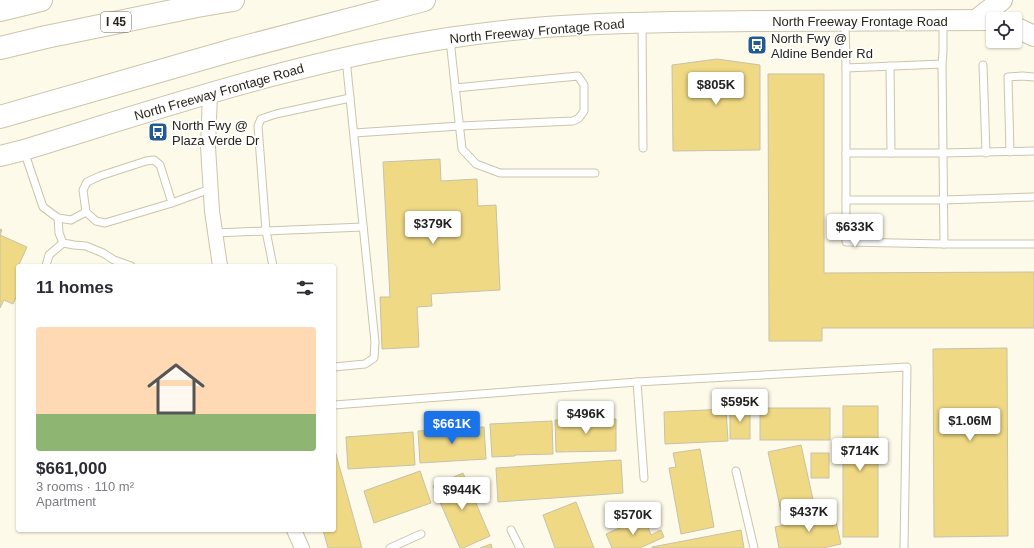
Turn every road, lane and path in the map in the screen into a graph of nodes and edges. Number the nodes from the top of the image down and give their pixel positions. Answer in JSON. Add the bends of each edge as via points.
{"nodes":[{"id":1,"x":41,"y":0,"type":"edge"},
{"id":2,"x":233,"y":0,"type":"edge"},
{"id":3,"x":424,"y":0,"type":"edge"},
{"id":4,"x":1002,"y":0,"type":"edge"},
{"id":5,"x":0,"y":10,"type":"edge"},
{"id":6,"x":1034,"y":19,"type":"edge"},
{"id":7,"x":943,"y":20,"type":"junction"},
{"id":8,"x":985,"y":20,"type":"edge"},
{"id":9,"x":1022,"y":20,"type":"edge"},
{"id":10,"x":845,"y":21,"type":"junction"},
{"id":11,"x":642,"y":22,"type":"junction"},
{"id":12,"x":1022,"y":30,"type":"edge"},
{"id":13,"x":1034,"y":36,"type":"edge"},
{"id":14,"x":450,"y":38,"type":"junction"},
{"id":15,"x":0,"y":48,"type":"edge"},
{"id":16,"x":345,"y":57,"type":"junction"},
{"id":17,"x":942,"y":64,"type":"junction"},
{"id":18,"x":983,"y":65,"type":"dead end"},
{"id":19,"x":890,"y":66,"type":"junction"},
{"id":20,"x":846,"y":68,"type":"junction"},
{"id":21,"x":1034,"y":76,"type":"edge"},
{"id":22,"x":455,"y":88,"type":"junction"},
{"id":23,"x":210,"y":93,"type":"junction"},
{"id":24,"x":350,"y":98,"type":"junction"},
{"id":25,"x":0,"y":117,"type":"edge"},
{"id":26,"x":460,"y":126,"type":"junction"},
{"id":27,"x":354,"y":133,"type":"junction"},
{"id":28,"x":643,"y":148,"type":"dead end"},
{"id":29,"x":24,"y":150,"type":"junction"},
{"id":30,"x":1034,"y":151,"type":"edge"},
{"id":31,"x":986,"y":152,"type":"junction"},
{"id":32,"x":1010,"y":152,"type":"junction"},
{"id":33,"x":846,"y":153,"type":"junction"},
{"id":34,"x":891,"y":153,"type":"junction"},
{"id":35,"x":943,"y":153,"type":"junction"},
{"id":36,"x":0,"y":156,"type":"edge"},
{"id":37,"x":595,"y":173,"type":"dead end"},
{"id":38,"x":210,"y":189,"type":"junction"},
{"id":39,"x":1034,"y":197,"type":"edge"},
{"id":40,"x":846,"y":200,"type":"junction"},
{"id":41,"x":944,"y":200,"type":"junction"},
{"id":42,"x":172,"y":203,"type":"junction"},
{"id":43,"x":86,"y":212,"type":"junction"},
{"id":44,"x":58,"y":218,"type":"junction"},
{"id":45,"x":363,"y":227,"type":"junction"},
{"id":46,"x":266,"y":231,"type":"junction"},
{"id":47,"x":215,"y":233,"type":"junction"},
{"id":48,"x":63,"y":243,"type":"junction"},
{"id":49,"x":944,"y":244,"type":"junction"},
{"id":50,"x":1034,"y":244,"type":"edge"},
{"id":51,"x":47,"y":264,"type":"edge"},
{"id":52,"x":125,"y":264,"type":"edge"},
{"id":53,"x":220,"y":264,"type":"edge"},
{"id":54,"x":273,"y":264,"type":"edge"},
{"id":55,"x":336,"y":367,"type":"edge"},
{"id":56,"x":637,"y":382,"type":"junction"},
{"id":57,"x":336,"y":405,"type":"edge"},
{"id":58,"x":736,"y":470,"type":"dead end"},
{"id":59,"x":644,"y":478,"type":"dead end"},
{"id":60,"x":511,"y":530,"type":"dead end"},
{"id":61,"x":295,"y":532,"type":"edge"},
{"id":62,"x":421,"y":534,"type":"dead end"},
{"id":63,"x":302,"y":548,"type":"edge"},
{"id":64,"x":390,"y":548,"type":"edge"},
{"id":65,"x":520,"y":548,"type":"edge"},
{"id":66,"x":754,"y":548,"type":"edge"},
{"id":67,"x":904,"y":548,"type":"edge"}],
"edges":[{"from":1,"to":5,"type":"highway"},
{"from":2,"to":15,"type":"highway","number":"I 45"},
{"from":3,"to":25,"type":"highway","via":[[240,48]]},
{"from":4,"to":8,"type":"main road"},
{"from":6,"to":9,"type":"main road"},
{"from":7,"to":8,"type":"main road","name":"North Freeway Frontage Road"},
{"from":7,"to":10,"type":"main road","name":"North Freeway Frontage Road"},
{"from":7,"to":17,"type":"lane"},
{"from":10,"to":11,"type":"main road","name":"North Freeway Frontage Road"},
{"from":10,"to":20,"type":"lane"},
{"from":11,"to":14,"type":"main road","name":"North Freeway Frontage Road","via":[[564,26]]},
{"from":11,"to":28,"type":"lane"},
{"from":12,"to":13,"type":"main road"},
{"from":14,"to":16,"type":"main road","name":"North Freeway Frontage Road"},
{"from":14,"to":22,"type":"lane"},
{"from":16,"to":23,"type":"main road","name":"North Freeway Frontage Road"},
{"from":16,"to":24,"type":"lane"},
{"from":17,"to":19,"type":"lane"},
{"from":17,"to":35,"type":"lane"},
{"from":18,"to":31,"type":"lane"},
{"from":19,"to":20,"type":"lane"},
{"from":19,"to":34,"type":"lane"},
{"from":20,"to":33,"type":"lane"},
{"from":21,"to":32,"type":"lane","via":[[1008,77]]},
{"from":22,"to":26,"type":"lane"},
{"from":22,"to":26,"type":"lane","via":[[578,76],[584,85],[584,111],[573,121]]},
{"from":23,"to":29,"type":"main road","name":"North Freeway Frontage Road"},
{"from":23,"to":38,"type":"street"},
{"from":24,"to":27,"type":"lane"},
{"from":24,"to":46,"type":"lane","via":[[261,119],[258,126]]},
{"from":26,"to":27,"type":"lane"},
{"from":26,"to":37,"type":"lane","via":[[462,149],[476,164],[500,173]]},
{"from":27,"to":45,"type":"lane"},
{"from":29,"to":36,"type":"main road","name":"North Freeway Frontage Road"},
{"from":29,"to":44,"type":"lane","via":[[43,207]]},
{"from":30,"to":32,"type":"lane"},
{"from":31,"to":32,"type":"lane"},
{"from":31,"to":35,"type":"lane"},
{"from":33,"to":34,"type":"lane"},
{"from":33,"to":40,"type":"lane"},
{"from":34,"to":35,"type":"lane"},
{"from":35,"to":41,"type":"lane"},
{"from":38,"to":42,"type":"lane"},
{"from":38,"to":47,"type":"street"},
{"from":39,"to":41,"type":"lane"},
{"from":40,"to":41,"type":"lane"},
{"from":40,"to":49,"type":"lane","via":[[846,242]]},
{"from":41,"to":49,"type":"lane"},
{"from":42,"to":43,"type":"lane","via":[[105,223],[96,221]]},
{"from":42,"to":43,"type":"lane","via":[[160,165],[154,160],[87,182],[83,190]]},
{"from":43,"to":44,"type":"lane","via":[[71,220]]},
{"from":44,"to":48,"type":"lane"},
{"from":45,"to":46,"type":"lane"},
{"from":45,"to":55,"type":"lane","via":[[375,342],[374,358],[365,364]]},
{"from":46,"to":47,"type":"lane"},
{"from":46,"to":54,"type":"lane"},
{"from":47,"to":53,"type":"street"},
{"from":48,"to":51,"type":"lane","via":[[49,255]]},
{"from":48,"to":52,"type":"lane","via":[[86,246]]},
{"from":49,"to":50,"type":"lane"},
{"from":56,"to":57,"type":"lane"},
{"from":56,"to":59,"type":"lane"},
{"from":56,"to":67,"type":"lane","via":[[907,367]]},
{"from":58,"to":66,"type":"lane"},
{"from":60,"to":65,"type":"lane"},
{"from":61,"to":63,"type":"street"},
{"from":62,"to":64,"type":"lane"}]}
